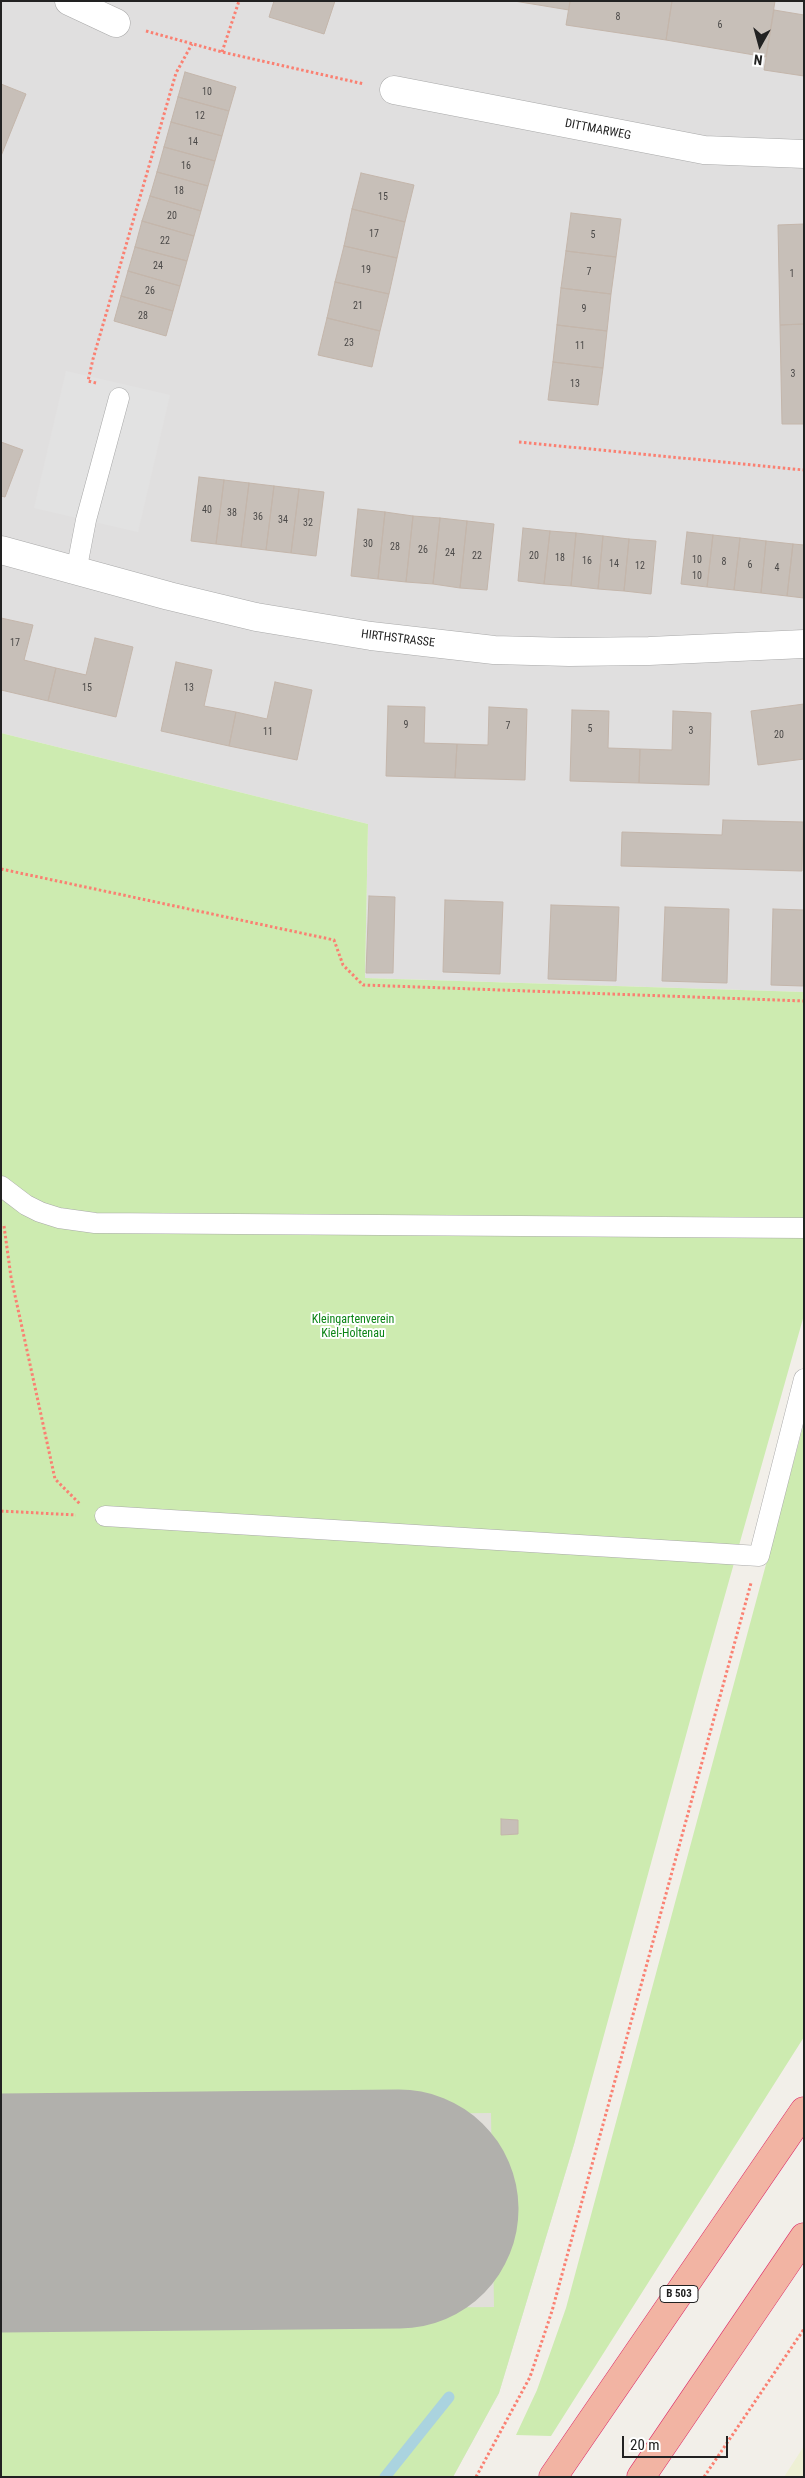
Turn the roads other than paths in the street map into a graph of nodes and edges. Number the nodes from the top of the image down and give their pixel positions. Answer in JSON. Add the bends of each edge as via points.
{"nodes":[{"id":1,"x":69,"y":1,"type":"edge"},
{"id":2,"x":116,"y":23,"type":"road end"},
{"id":3,"x":394,"y":90,"type":"road end"},
{"id":4,"x":804,"y":154,"type":"edge"},
{"id":5,"x":118,"y":398,"type":"road end"},
{"id":6,"x":1,"y":550,"type":"edge"},
{"id":7,"x":76,"y":572,"type":"junction"},
{"id":8,"x":804,"y":644,"type":"edge"},
{"id":9,"x":1,"y":1186,"type":"edge"},
{"id":10,"x":804,"y":1228,"type":"edge"},
{"id":11,"x":804,"y":1379,"type":"edge"},
{"id":12,"x":104,"y":1516,"type":"road end"},
{"id":13,"x":804,"y":2111,"type":"edge"},
{"id":14,"x":804,"y":2237,"type":"edge"},
{"id":15,"x":553,"y":2477,"type":"edge"},
{"id":16,"x":641,"y":2477,"type":"edge"}],
"edges":[{"from":1,"to":2,"type":"street"},
{"from":3,"to":4,"type":"street","name":"DITTMARWEG","via":[[704,150]]},
{"from":5,"to":7,"type":"lane"},
{"from":6,"to":7,"type":"street","name":"HIRTHSTRASSE"},
{"from":7,"to":8,"type":"street","name":"HIRTHSTRASSE","via":[[256,617],[371,636],[494,650],[649,651]]},
{"from":9,"to":10,"type":"lane","via":[[40,1212],[95,1223]]},
{"from":11,"to":12,"type":"lane","via":[[759,1556]]},
{"from":13,"to":15,"type":"highway","number":"B 503"},
{"from":14,"to":16,"type":"highway"}]}
